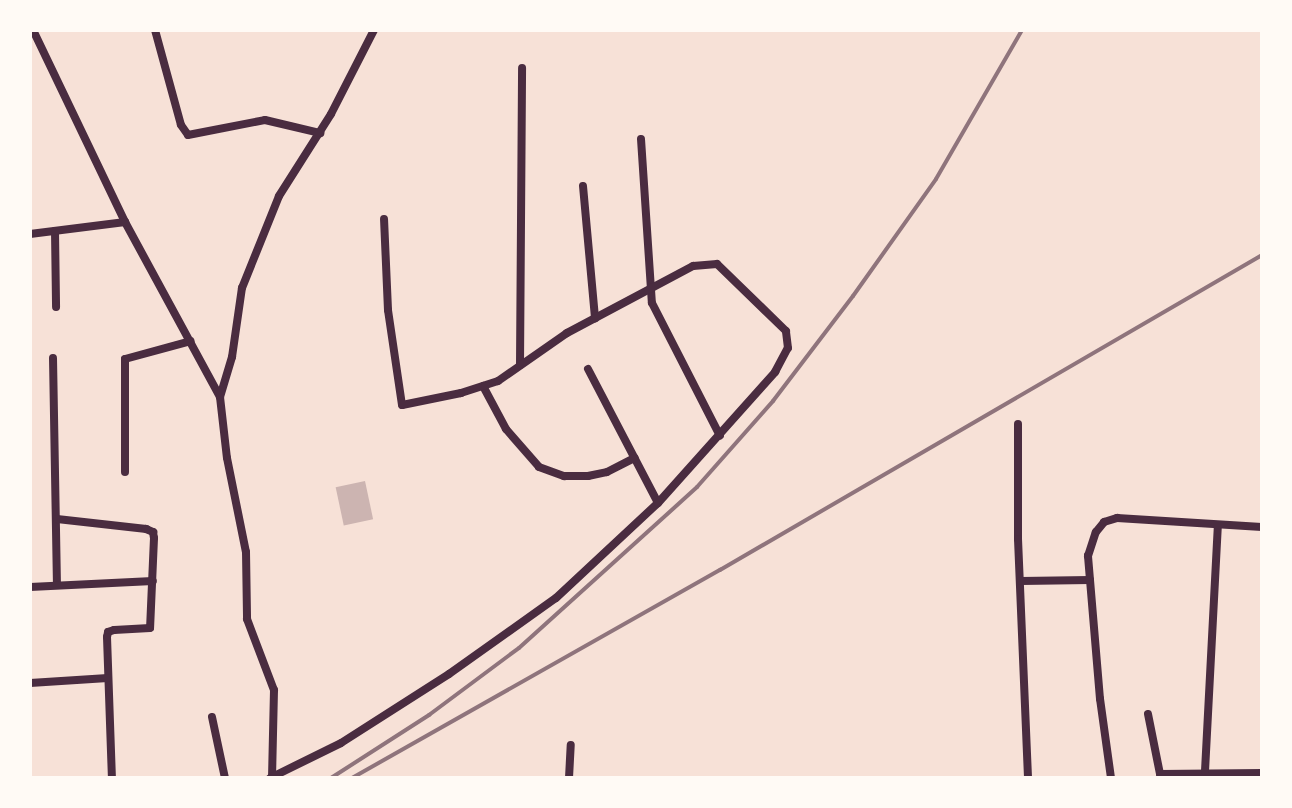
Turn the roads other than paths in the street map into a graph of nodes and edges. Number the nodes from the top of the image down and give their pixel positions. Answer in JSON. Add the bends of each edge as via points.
{"nodes":[{"id":1,"x":33,"y":30,"type":"edge"},
{"id":2,"x":155,"y":30,"type":"edge"},
{"id":3,"x":374,"y":30,"type":"edge"},
{"id":4,"x":522,"y":68,"type":"dead end"},
{"id":5,"x":320,"y":133,"type":"junction"},
{"id":6,"x":641,"y":139,"type":"dead end"},
{"id":7,"x":583,"y":186,"type":"dead end"},
{"id":8,"x":384,"y":219,"type":"dead end"},
{"id":9,"x":125,"y":222,"type":"junction"},
{"id":10,"x":55,"y":231,"type":"junction"},
{"id":11,"x":30,"y":234,"type":"edge"},
{"id":12,"x":650,"y":291,"type":"junction"},
{"id":13,"x":56,"y":307,"type":"dead end"},
{"id":14,"x":595,"y":318,"type":"junction"},
{"id":15,"x":191,"y":341,"type":"junction"},
{"id":16,"x":53,"y":358,"type":"dead end"},
{"id":17,"x":520,"y":365,"type":"junction"},
{"id":18,"x":588,"y":369,"type":"dead end"},
{"id":19,"x":483,"y":386,"type":"junction"},
{"id":20,"x":220,"y":397,"type":"junction"},
{"id":21,"x":1018,"y":424,"type":"dead end"},
{"id":22,"x":720,"y":436,"type":"junction"},
{"id":23,"x":635,"y":458,"type":"junction"},
{"id":24,"x":125,"y":472,"type":"dead end"},
{"id":25,"x":658,"y":503,"type":"junction"},
{"id":26,"x":57,"y":519,"type":"junction"},
{"id":27,"x":1218,"y":525,"type":"junction"},
{"id":28,"x":1262,"y":527,"type":"edge"},
{"id":29,"x":1090,"y":580,"type":"junction"},
{"id":30,"x":153,"y":581,"type":"junction"},
{"id":31,"x":1021,"y":581,"type":"junction"},
{"id":32,"x":57,"y":585,"type":"junction"},
{"id":33,"x":30,"y":587,"type":"edge"},
{"id":34,"x":108,"y":678,"type":"junction"},
{"id":35,"x":30,"y":683,"type":"edge"},
{"id":36,"x":1148,"y":714,"type":"dead end"},
{"id":37,"x":212,"y":717,"type":"dead end"},
{"id":38,"x":571,"y":745,"type":"dead end"},
{"id":39,"x":1205,"y":771,"type":"junction"},
{"id":40,"x":1262,"y":773,"type":"edge"},
{"id":41,"x":1159,"y":776,"type":"edge"},
{"id":42,"x":271,"y":777,"type":"edge"},
{"id":43,"x":112,"y":778,"type":"edge"},
{"id":44,"x":225,"y":778,"type":"edge"},
{"id":45,"x":569,"y":778,"type":"edge"},
{"id":46,"x":1028,"y":778,"type":"edge"},
{"id":47,"x":1111,"y":778,"type":"edge"}],
"edges":[{"from":1,"to":9,"type":"street"},
{"from":2,"to":5,"type":"street","via":[[188,135],[265,120]]},
{"from":3,"to":5,"type":"street"},
{"from":4,"to":17,"type":"street"},
{"from":5,"to":20,"type":"street","via":[[279,196],[242,288]]},
{"from":6,"to":12,"type":"street"},
{"from":7,"to":14,"type":"street"},
{"from":8,"to":19,"type":"street","via":[[388,310],[402,405]]},
{"from":9,"to":10,"type":"street"},
{"from":9,"to":15,"type":"street"},
{"from":10,"to":11,"type":"street"},
{"from":10,"to":13,"type":"street"},
{"from":12,"to":14,"type":"street"},
{"from":12,"to":22,"type":"street"},
{"from":12,"to":22,"type":"street","via":[[693,266],[717,264],[786,331],[788,348],[775,372]]},
{"from":14,"to":17,"type":"street"},
{"from":15,"to":20,"type":"street"},
{"from":15,"to":24,"type":"street","via":[[125,359]]},
{"from":16,"to":26,"type":"street"},
{"from":17,"to":19,"type":"street"},
{"from":18,"to":23,"type":"street"},
{"from":19,"to":23,"type":"street","via":[[506,429],[539,467],[564,476],[588,476]]},
{"from":20,"to":42,"type":"street","via":[[246,552],[247,619],[274,690]]},
{"from":21,"to":31,"type":"street"},
{"from":22,"to":25,"type":"street"},
{"from":23,"to":25,"type":"street"},
{"from":25,"to":42,"type":"street","via":[[532,615],[341,743]]},
{"from":26,"to":30,"type":"street","via":[[153,532]]},
{"from":26,"to":32,"type":"street"},
{"from":27,"to":28,"type":"street"},
{"from":27,"to":29,"type":"street","via":[[1117,518],[1104,522],[1088,556]]},
{"from":27,"to":39,"type":"street"},
{"from":29,"to":31,"type":"street"},
{"from":29,"to":47,"type":"street"},
{"from":30,"to":32,"type":"street"},
{"from":30,"to":34,"type":"street","via":[[150,628],[108,632]]},
{"from":31,"to":46,"type":"street"},
{"from":32,"to":33,"type":"street"},
{"from":34,"to":35,"type":"street"},
{"from":34,"to":43,"type":"street"},
{"from":36,"to":41,"type":"street"},
{"from":37,"to":44,"type":"street"},
{"from":38,"to":45,"type":"street"},
{"from":39,"to":40,"type":"street"},
{"from":39,"to":41,"type":"street"}]}
